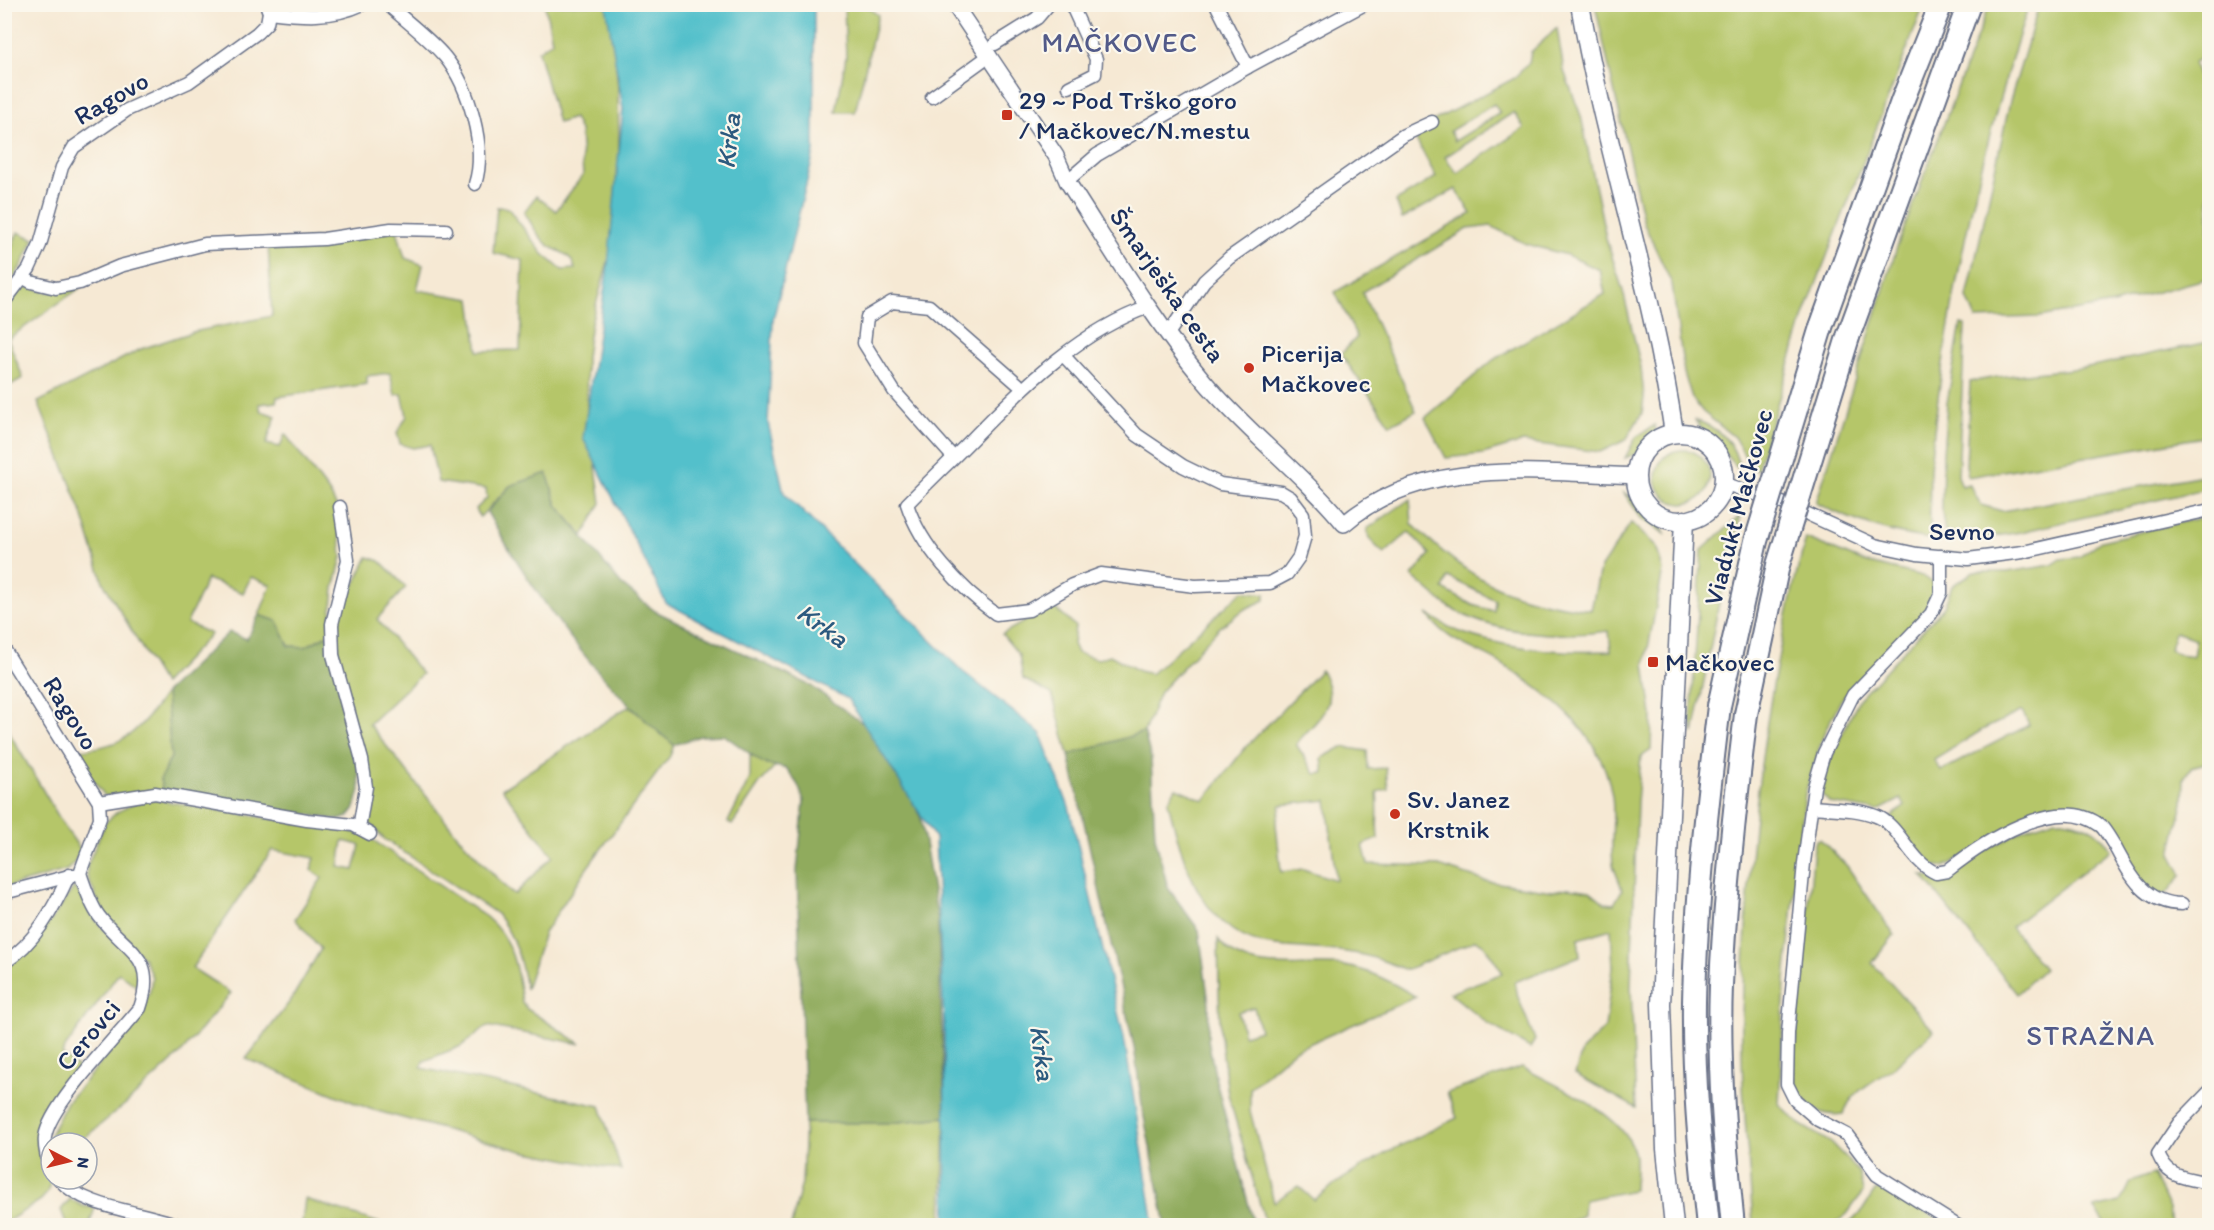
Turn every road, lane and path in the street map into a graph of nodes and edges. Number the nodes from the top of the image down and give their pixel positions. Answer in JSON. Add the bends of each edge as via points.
{"nodes":[{"id":1,"x":363,"y":4,"type":"edge"},
{"id":2,"x":387,"y":4,"type":"edge"},
{"id":3,"x":954,"y":4,"type":"edge"},
{"id":4,"x":1049,"y":4,"type":"edge"},
{"id":5,"x":1071,"y":4,"type":"edge"},
{"id":6,"x":1216,"y":4,"type":"edge"},
{"id":7,"x":1365,"y":4,"type":"edge"},
{"id":8,"x":1580,"y":4,"type":"edge"},
{"id":9,"x":1941,"y":4,"type":"edge"},
{"id":10,"x":1969,"y":4,"type":"edge"},
{"id":11,"x":267,"y":8,"type":"edge"},
{"id":12,"x":993,"y":49,"type":"junction"},
{"id":13,"x":1248,"y":68,"type":"junction"},
{"id":14,"x":1069,"y":87,"type":"dead end"},
{"id":15,"x":932,"y":97,"type":"dead end"},
{"id":16,"x":1432,"y":122,"type":"dead end"},
{"id":17,"x":1067,"y":181,"type":"junction"},
{"id":18,"x":475,"y":184,"type":"dead end"},
{"id":19,"x":446,"y":230,"type":"dead end"},
{"id":20,"x":22,"y":277,"type":"junction"},
{"id":21,"x":4,"y":302,"type":"edge"},
{"id":22,"x":1149,"y":307,"type":"junction"},
{"id":23,"x":1168,"y":334,"type":"junction"},
{"id":24,"x":1064,"y":356,"type":"junction"},
{"id":25,"x":1018,"y":384,"type":"dead end"},
{"id":26,"x":1674,"y":434,"type":"junction"},
{"id":27,"x":952,"y":458,"type":"junction"},
{"id":28,"x":1637,"y":476,"type":"junction"},
{"id":29,"x":1723,"y":483,"type":"junction"},
{"id":30,"x":340,"y":507,"type":"dead end"},
{"id":31,"x":2210,"y":510,"type":"edge"},
{"id":32,"x":1684,"y":520,"type":"junction"},
{"id":33,"x":1941,"y":556,"type":"junction"},
{"id":34,"x":4,"y":649,"type":"edge"},
{"id":35,"x":99,"y":802,"type":"junction"},
{"id":36,"x":1811,"y":807,"type":"junction"},
{"id":37,"x":75,"y":874,"type":"junction"},
{"id":38,"x":4,"y":893,"type":"edge"},
{"id":39,"x":2182,"y":904,"type":"dead end"},
{"id":40,"x":4,"y":963,"type":"edge"},
{"id":41,"x":2210,"y":1091,"type":"edge"},
{"id":42,"x":47,"y":1131,"type":"edge"},
{"id":43,"x":2210,"y":1184,"type":"edge"},
{"id":44,"x":69,"y":1191,"type":"edge"},
{"id":45,"x":181,"y":1226,"type":"edge"},
{"id":46,"x":1674,"y":1226,"type":"edge"},
{"id":47,"x":1708,"y":1226,"type":"edge"},
{"id":48,"x":1733,"y":1226,"type":"edge"},
{"id":49,"x":1958,"y":1226,"type":"edge"}],
"edges":[{"from":1,"to":11,"type":"street","via":[[326,16],[301,16]]},
{"from":2,"to":18,"type":"street","via":[[445,56],[457,75],[480,150]]},
{"from":3,"to":12,"type":"street","name":"Šmarješka cesta"},
{"from":4,"to":12,"type":"street","via":[[1037,18]]},
{"from":5,"to":14,"type":"street","via":[[1096,59],[1095,74]]},
{"from":6,"to":13,"type":"street"},
{"from":7,"to":13,"type":"street"},
{"from":8,"to":26,"type":"main road","via":[[1653,311]]},
{"from":9,"to":47,"type":"highway","name":"Viadukt Mačkovec","bridge":true,"via":[[1821,327],[1756,541],[1719,706],[1701,852],[1694,1004],[1699,1141]]},
{"from":10,"to":48,"type":"highway","name":"Viadukt Mačkovec","bridge":true,"via":[[1848,337],[1778,565],[1746,714],[1730,844],[1721,987],[1726,1157]]},
{"from":11,"to":20,"type":"street","name":"Ragovo","via":[[267,23],[257,33],[189,82],[127,110],[74,147],[62,167],[40,245]]},
{"from":12,"to":15,"type":"street"},
{"from":12,"to":17,"type":"street","name":"Šmarješka cesta"},
{"from":13,"to":17,"type":"street","via":[[1097,155]]},
{"from":16,"to":23,"type":"street","via":[[1404,135],[1229,258],[1204,281]]},
{"from":17,"to":22,"type":"street","name":"Šmarješka cesta"},
{"from":19,"to":20,"type":"street","via":[[392,229],[324,238],[205,244],[56,288]]},
{"from":20,"to":21,"type":"street","name":"Ragovo"},
{"from":22,"to":23,"type":"street","name":"Šmarješka cesta"},
{"from":22,"to":24,"type":"street","via":[[1129,314]]},
{"from":23,"to":28,"type":"street","name":"Šmarješka cesta","via":[[1212,389],[1344,524],[1362,508],[1391,492],[1450,476],[1536,473]]},
{"from":24,"to":27,"type":"street","via":[[1009,400]]},
{"from":24,"to":27,"type":"street","via":[[1137,435],[1183,466],[1220,484],[1281,492],[1291,498],[1302,514],[1305,536],[1299,557],[1287,574],[1270,583],[1195,586],[1101,574],[1071,585],[1029,610],[996,614],[977,600],[936,555],[914,526],[907,504]]},
{"from":25,"to":27,"type":"street","via":[[929,306],[892,302],[867,317],[864,343],[894,391]]},
{"from":26,"to":28,"type":"main road","via":[[1663,436],[1644,452]]},
{"from":26,"to":29,"type":"main road","via":[[1688,433],[1713,447],[1720,458]]},
{"from":28,"to":32,"type":"main road","via":[[1638,488],[1651,509],[1661,516]]},
{"from":29,"to":32,"type":"main road","via":[[1714,505],[1696,518]]},
{"from":29,"to":33,"type":"street","name":"Sevno","via":[[1788,505],[1875,545]]},
{"from":30,"to":35,"type":"street","via":[[348,560],[333,624],[333,656],[362,760],[365,831],[155,793]]},
{"from":31,"to":33,"type":"street","name":"Sevno","via":[[2023,552],[1968,559]]},
{"from":32,"to":46,"type":"main road","via":[[1661,1004],[1666,1149]]},
{"from":33,"to":36,"type":"street","via":[[1941,593],[1931,614],[1853,695],[1824,753]]},
{"from":34,"to":35,"type":"street","name":"Ragovo"},
{"from":35,"to":37,"type":"street","via":[[100,818]]},
{"from":36,"to":39,"type":"street","via":[[1876,816],[1886,822],[1915,859],[1936,873],[1947,871],[2016,828],[2046,816],[2061,813],[2083,817],[2102,827],[2133,880],[2147,895],[2166,904]]},
{"from":36,"to":49,"type":"street","via":[[1792,978],[1787,1084],[1795,1100],[1818,1120],[1847,1135],[1877,1175]]},
{"from":37,"to":38,"type":"street"},
{"from":37,"to":40,"type":"street","via":[[40,927]]},
{"from":37,"to":42,"type":"street","name":"Cerovci","via":[[98,915],[146,970],[146,991],[140,1008],[63,1099]]},
{"from":41,"to":43,"type":"street","via":[[2179,1123],[2158,1154],[2164,1167],[2177,1177]]},
{"from":44,"to":45,"type":"street","via":[[97,1203],[156,1216]]}]}
